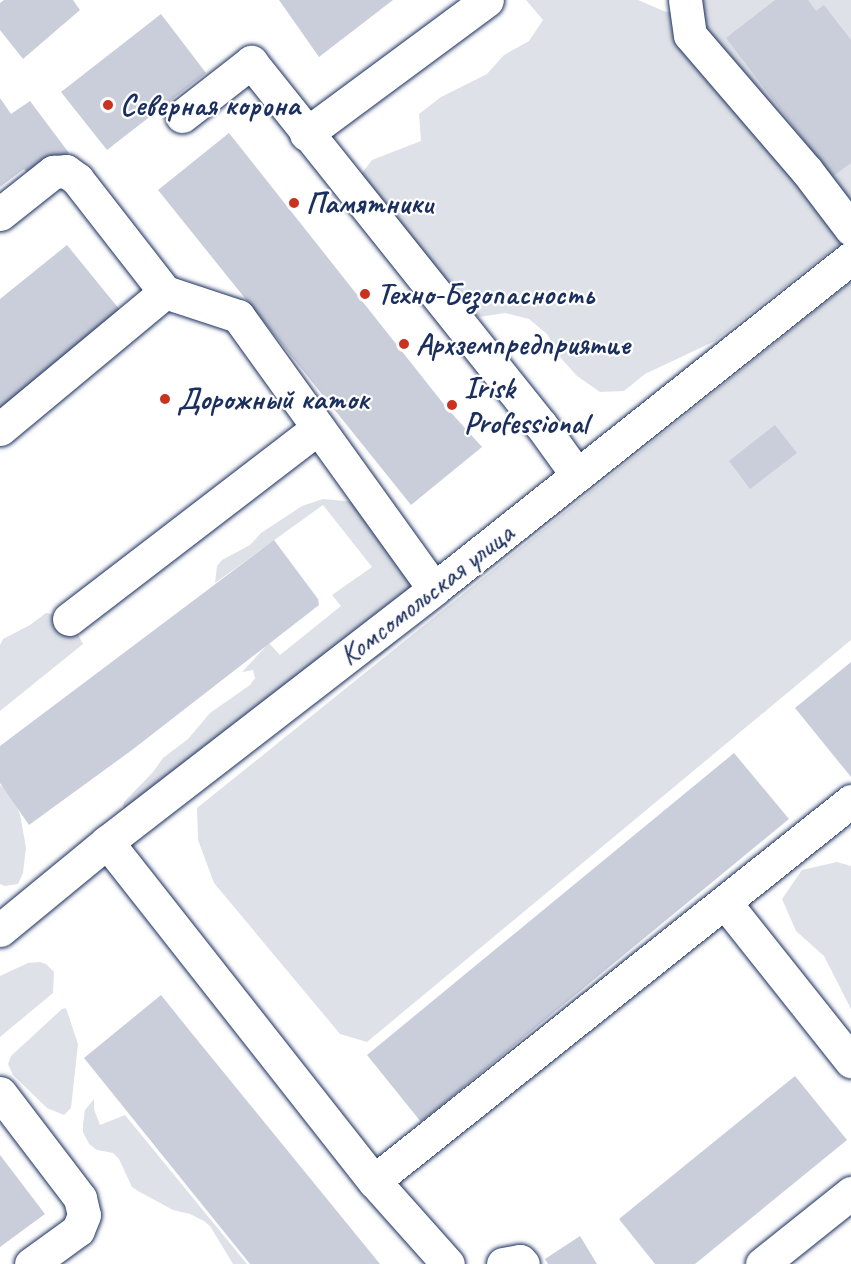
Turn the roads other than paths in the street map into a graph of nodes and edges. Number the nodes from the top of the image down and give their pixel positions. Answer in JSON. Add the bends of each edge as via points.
{"nodes":[{"id":1,"x":487,"y":0,"type":"edge"},
{"id":2,"x":685,"y":0,"type":"edge"},
{"id":3,"x":182,"y":116,"type":"dead end"},
{"id":4,"x":306,"y":134,"type":"junction"},
{"id":5,"x":0,"y":214,"type":"edge"},
{"id":6,"x":851,"y":229,"type":"edge"},
{"id":7,"x":851,"y":258,"type":"edge"},
{"id":8,"x":165,"y":292,"type":"junction"},
{"id":9,"x":318,"y":428,"type":"junction"},
{"id":10,"x":0,"y":429,"type":"edge"},
{"id":11,"x":577,"y":475,"type":"junction"},
{"id":12,"x":434,"y":589,"type":"junction"},
{"id":13,"x":69,"y":619,"type":"dead end"},
{"id":14,"x":851,"y":801,"type":"edge"},
{"id":15,"x":107,"y":842,"type":"junction"},
{"id":16,"x":726,"y":904,"type":"junction"},
{"id":17,"x":0,"y":930,"type":"edge"},
{"id":18,"x":851,"y":1061,"type":"edge"},
{"id":19,"x":0,"y":1093,"type":"edge"},
{"id":20,"x":374,"y":1181,"type":"junction"},
{"id":21,"x":851,"y":1192,"type":"edge"},
{"id":22,"x":31,"y":1264,"type":"edge"},
{"id":23,"x":448,"y":1264,"type":"edge"},
{"id":24,"x":503,"y":1264,"type":"edge"},
{"id":25,"x":523,"y":1264,"type":"edge"},
{"id":26,"x":762,"y":1264,"type":"edge"}],
"edges":[{"from":1,"to":4,"type":"street"},
{"from":2,"to":6,"type":"street","via":[[690,35],[807,171]]},
{"from":3,"to":4,"type":"street","via":[[251,62]]},
{"from":4,"to":11,"type":"street"},
{"from":5,"to":8,"type":"street","via":[[53,172],[66,171],[77,179]]},
{"from":7,"to":11,"type":"street","name":"Комсомольская улица"},
{"from":8,"to":9,"type":"street","via":[[238,316]]},
{"from":8,"to":10,"type":"street"},
{"from":9,"to":12,"type":"street"},
{"from":9,"to":13,"type":"street"},
{"from":11,"to":12,"type":"street","name":"Комсомольская улица"},
{"from":12,"to":15,"type":"street","name":"Комсомольская улица"},
{"from":14,"to":16,"type":"street"},
{"from":15,"to":17,"type":"street","name":"Комсомольская улица"},
{"from":15,"to":20,"type":"street"},
{"from":16,"to":18,"type":"street"},
{"from":16,"to":20,"type":"street"},
{"from":19,"to":22,"type":"street","via":[[80,1197],[84,1215],[78,1230]]},
{"from":20,"to":23,"type":"street"},
{"from":21,"to":26,"type":"street"},
{"from":24,"to":25,"type":"street"}]}
